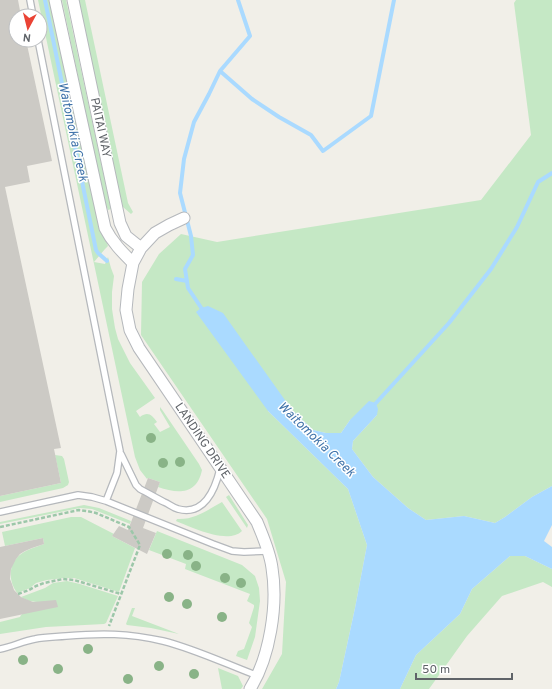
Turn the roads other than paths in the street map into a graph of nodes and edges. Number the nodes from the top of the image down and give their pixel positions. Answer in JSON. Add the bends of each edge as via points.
{"nodes":[{"id":1,"x":55,"y":0,"type":"edge"},
{"id":2,"x":73,"y":0,"type":"edge"},
{"id":3,"x":40,"y":48,"type":"edge"},
{"id":4,"x":184,"y":218,"type":"dead end"},
{"id":5,"x":141,"y":248,"type":"junction"},
{"id":6,"x":133,"y":263,"type":"junction"},
{"id":7,"x":120,"y":452,"type":"junction"},
{"id":8,"x":220,"y":468,"type":"junction"},
{"id":9,"x":106,"y":501,"type":"junction"},
{"id":10,"x":0,"y":512,"type":"edge"},
{"id":11,"x":268,"y":551,"type":"junction"},
{"id":12,"x":0,"y":649,"type":"edge"},
{"id":13,"x":258,"y":676,"type":"junction"},
{"id":14,"x":250,"y":689,"type":"edge"}],
"edges":[{"from":1,"to":6,"type":"street","name":"PAITAI WAY","via":[[105,228],[120,251]]},
{"from":2,"to":5,"type":"street","name":"PAITAI WAY","via":[[120,224],[126,236]]},
{"from":3,"to":7,"type":"lane"},
{"from":4,"to":5,"type":"street","name":"LANDING DRIVE","via":[[155,233]]},
{"from":5,"to":6,"type":"street","name":"LANDING DRIVE"},
{"from":6,"to":8,"type":"street","name":"LANDING DRIVE","via":[[126,310],[130,330],[139,348]]},
{"from":7,"to":8,"type":"lane","via":[[136,485],[177,509],[197,508],[207,500],[217,482]]},
{"from":7,"to":9,"type":"lane","via":[[117,473]]},
{"from":8,"to":11,"type":"street","name":"LANDING DRIVE","via":[[257,522]]},
{"from":9,"to":10,"type":"lane","via":[[78,495]]},
{"from":9,"to":11,"type":"lane","via":[[232,551]]},
{"from":11,"to":13,"type":"street","name":"LANDING DRIVE","via":[[274,596],[271,626]]},
{"from":12,"to":13,"type":"lane","via":[[37,638],[119,634],[172,644]]},
{"from":13,"to":14,"type":"street","name":"LANDING DRIVE"}]}
